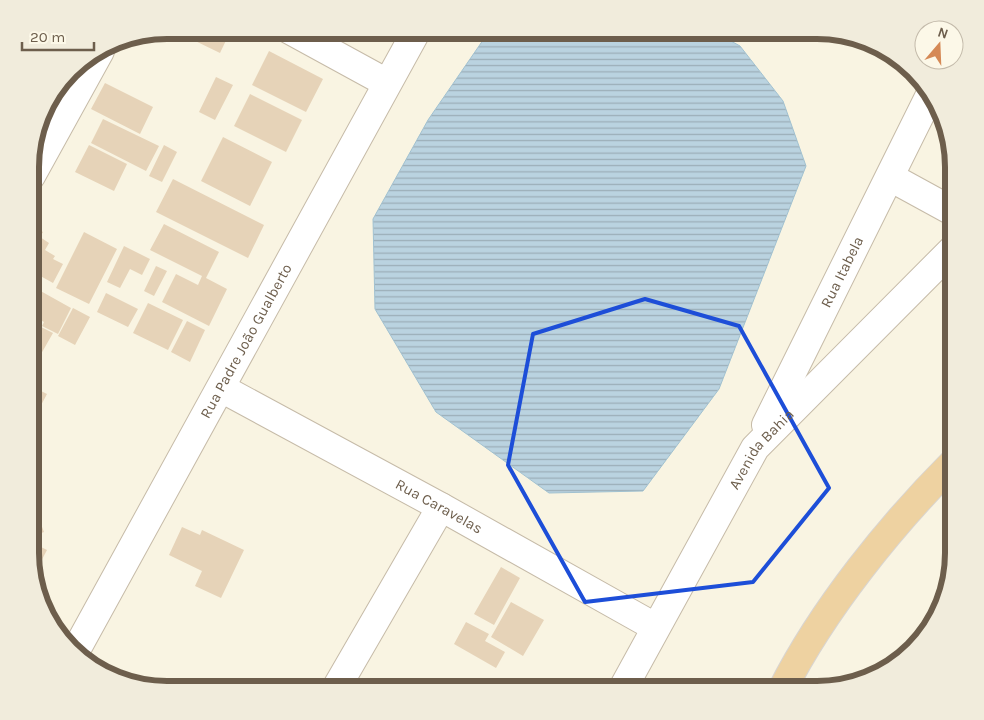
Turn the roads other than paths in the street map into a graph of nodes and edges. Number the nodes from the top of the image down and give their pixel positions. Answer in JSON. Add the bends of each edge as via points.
{"nodes":[{"id":1,"x":306,"y":39,"type":"edge"},
{"id":2,"x":412,"y":39,"type":"edge"},
{"id":3,"x":94,"y":62,"type":"edge"},
{"id":4,"x":387,"y":83,"type":"junction"},
{"id":5,"x":927,"y":101,"type":"edge"},
{"id":6,"x":39,"y":161,"type":"edge"},
{"id":7,"x":890,"y":176,"type":"junction"},
{"id":8,"x":945,"y":207,"type":"edge"},
{"id":9,"x":945,"y":257,"type":"edge"},
{"id":10,"x":221,"y":388,"type":"junction"},
{"id":11,"x":755,"y":448,"type":"junction"},
{"id":12,"x":945,"y":471,"type":"edge"},
{"id":13,"x":441,"y":507,"type":"junction"},
{"id":14,"x":655,"y":627,"type":"junction"},
{"id":15,"x":80,"y":646,"type":"edge"},
{"id":16,"x":340,"y":681,"type":"edge"},
{"id":17,"x":627,"y":681,"type":"edge"},
{"id":18,"x":788,"y":681,"type":"edge"}],
"edges":[{"from":1,"to":4,"type":"street"},
{"from":2,"to":4,"type":"street","name":"Rua Padre João Gualberto"},
{"from":3,"to":6,"type":"street"},
{"from":4,"to":10,"type":"street","name":"Rua Padre João Gualberto"},
{"from":5,"to":7,"type":"street","name":"Rua Itabela"},
{"from":7,"to":8,"type":"street"},
{"from":7,"to":11,"type":"street","name":"Rua Itabela"},
{"from":9,"to":11,"type":"street","name":"Avenida Bahia"},
{"from":10,"to":13,"type":"street","name":"Rua Caravelas"},
{"from":10,"to":15,"type":"street","name":"Rua Padre João Gualberto"},
{"from":11,"to":14,"type":"street","name":"Avenida Bahia"},
{"from":12,"to":18,"type":"highway","via":[[917,499],[860,570]]},
{"from":13,"to":14,"type":"street","name":"Rua Caravelas"},
{"from":13,"to":16,"type":"street"},
{"from":14,"to":17,"type":"street","name":"Avenida Bahia"}]}
